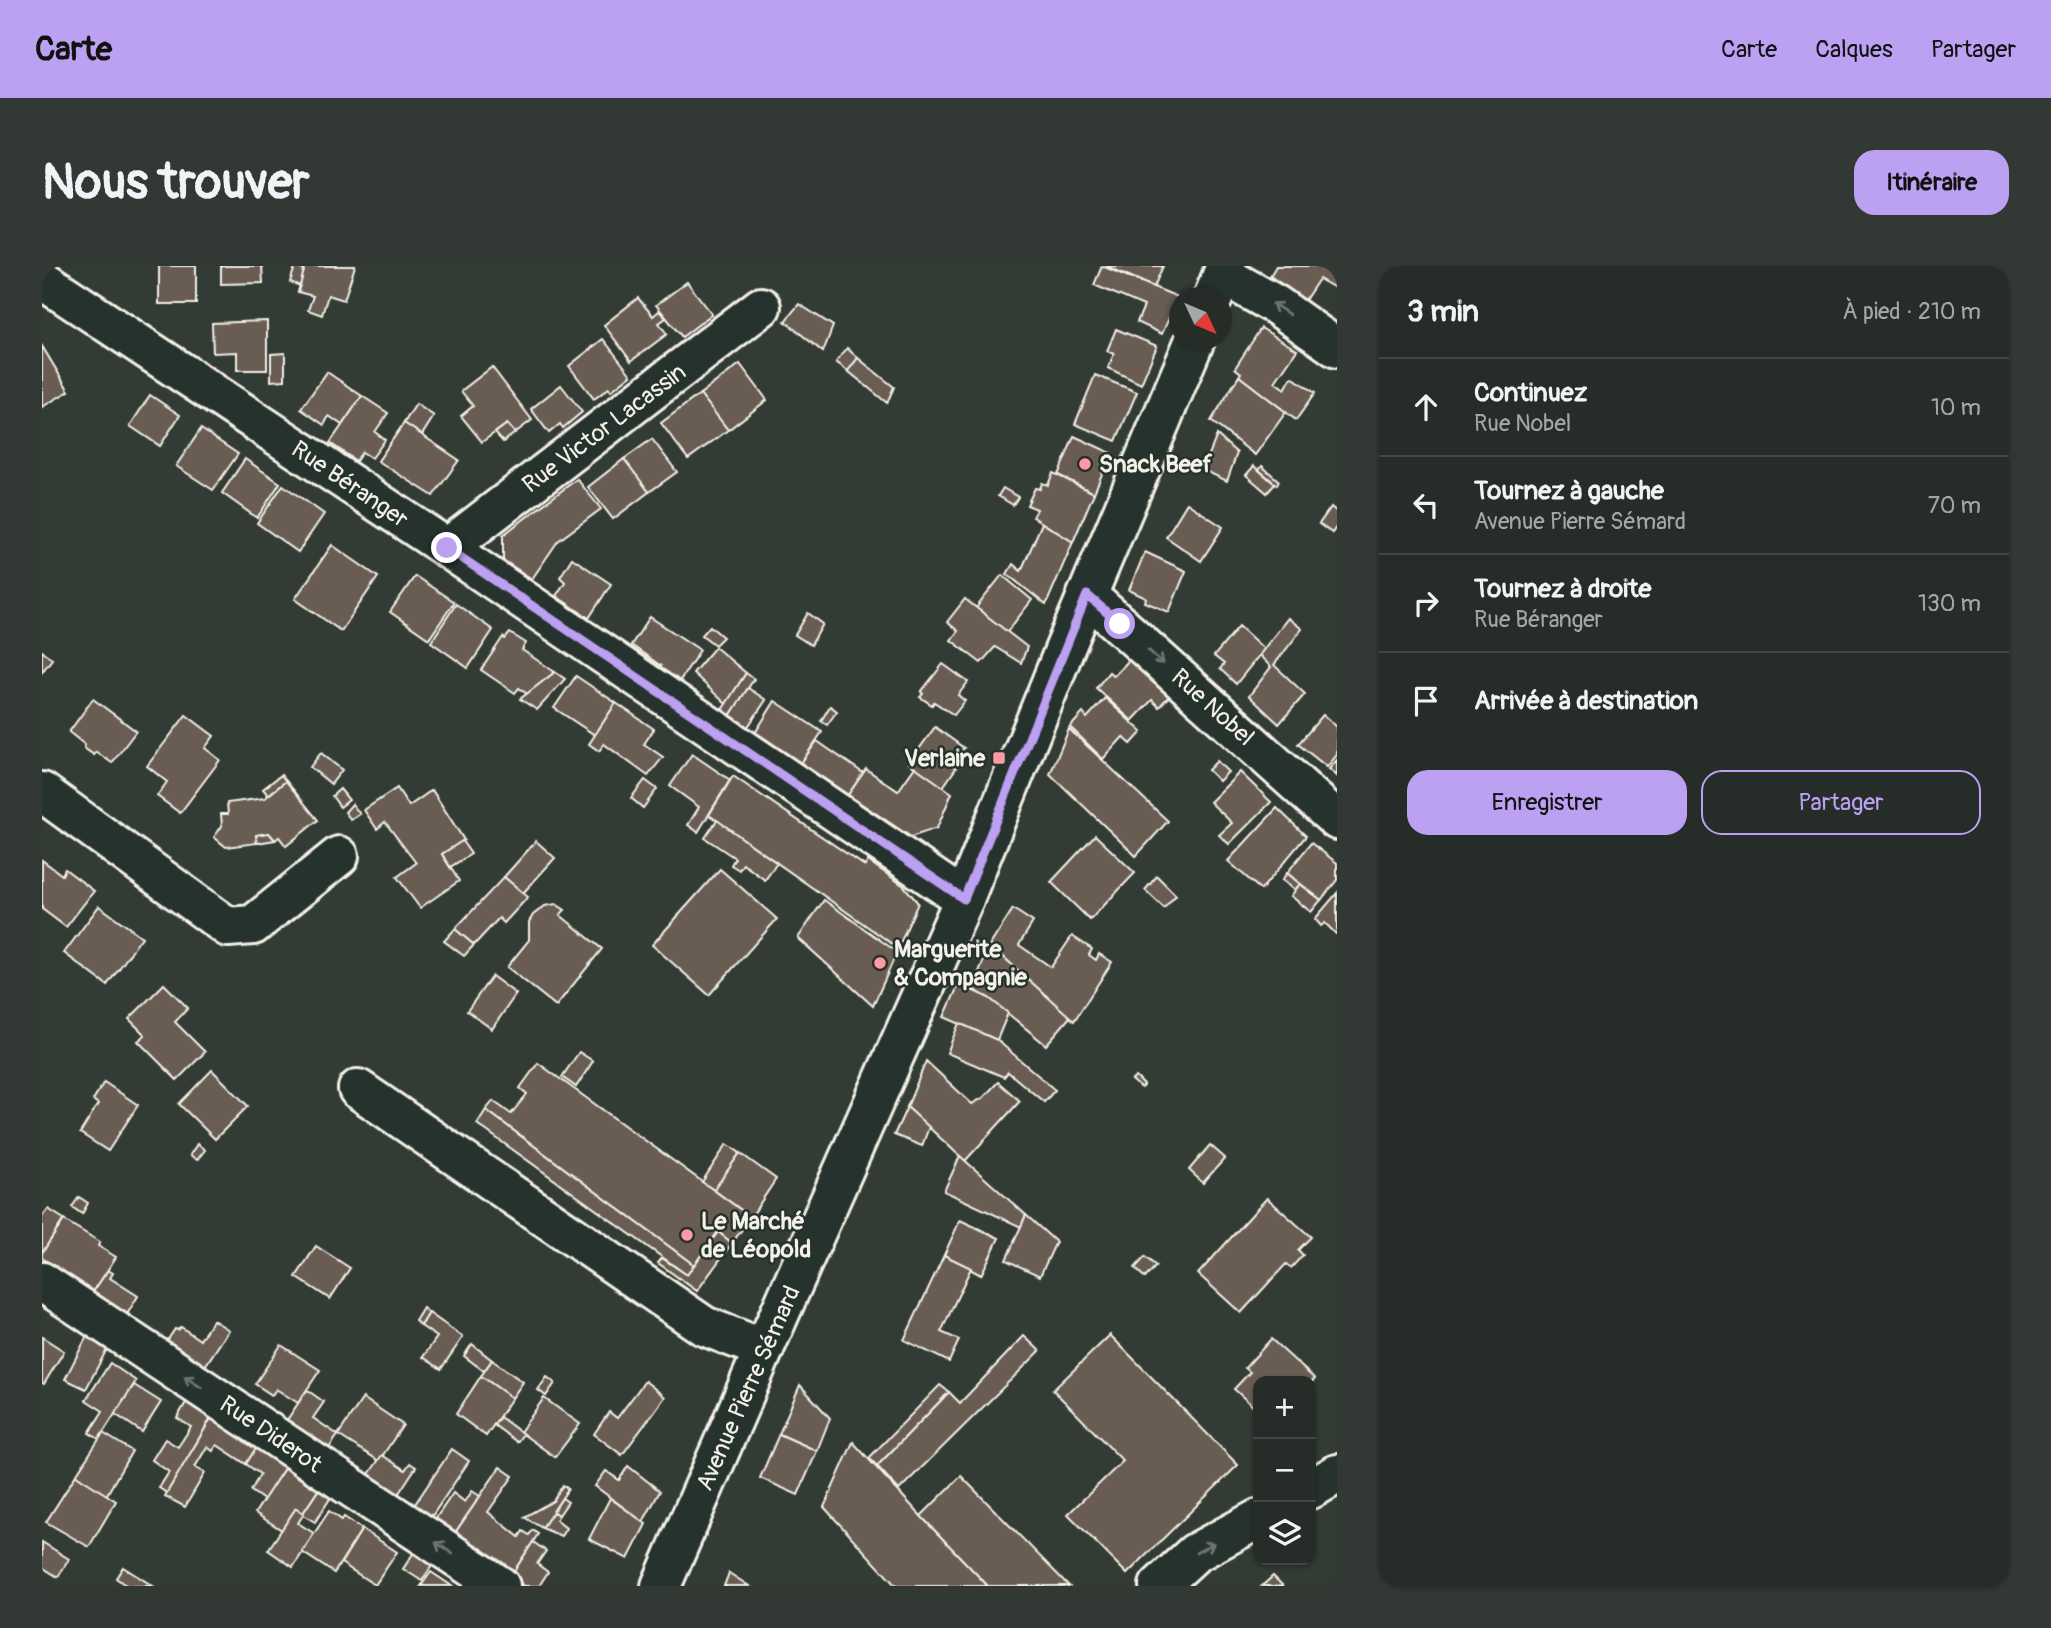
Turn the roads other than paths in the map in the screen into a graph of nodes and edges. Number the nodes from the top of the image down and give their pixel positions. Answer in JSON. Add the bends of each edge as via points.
{"nodes":[{"id":1,"x":54,"y":278,"type":"edge"},
{"id":2,"x":1221,"y":280,"type":"edge"},
{"id":3,"x":761,"y":307,"type":"dead end"},
{"id":4,"x":1337,"y":348,"type":"edge"},
{"id":5,"x":1191,"y":350,"type":"edge"},
{"id":6,"x":447,"y":548,"type":"junction"},
{"id":7,"x":1087,"y":595,"type":"junction"},
{"id":8,"x":42,"y":792,"type":"edge"},
{"id":9,"x":1337,"y":820,"type":"edge"},
{"id":10,"x":339,"y":856,"type":"dead end"},
{"id":11,"x":964,"y":899,"type":"junction"},
{"id":12,"x":358,"y":1089,"type":"dead end"},
{"id":13,"x":42,"y":1282,"type":"edge"},
{"id":14,"x":764,"y":1349,"type":"junction"},
{"id":15,"x":1337,"y":1474,"type":"edge"},
{"id":16,"x":1316,"y":1486,"type":"edge"},
{"id":17,"x":1253,"y":1522,"type":"edge"},
{"id":18,"x":500,"y":1586,"type":"edge"},
{"id":19,"x":661,"y":1586,"type":"edge"},
{"id":20,"x":1158,"y":1586,"type":"edge"}],
"edges":[{"from":1,"to":6,"type":"street","name":"Rue Béranger"},
{"from":4,"to":2,"type":"street","one_way":true,"via":[[1276,305]]},
{"from":3,"to":6,"type":"street","name":"Rue Victor Lacassin"},
{"from":5,"to":7,"type":"street","name":"Avenue Pierre Sémard"},
{"from":6,"to":11,"type":"street","name":"Rue Béranger"},
{"from":7,"to":9,"type":"street","name":"Rue Nobel","one_way":true},
{"from":7,"to":11,"type":"street","name":"Avenue Pierre Sémard"},
{"from":8,"to":10,"type":"street","via":[[228,927],[253,925]]},
{"from":11,"to":14,"type":"street","name":"Avenue Pierre Sémard"},
{"from":12,"to":14,"type":"street","via":[[705,1326]]},
{"from":18,"to":13,"type":"street","name":"Rue Diderot","one_way":true},
{"from":14,"to":19,"type":"street","name":"Avenue Pierre Sémard"},
{"from":15,"to":16,"type":"street"},
{"from":20,"to":17,"type":"street","one_way":true,"via":[[1195,1553]]}]}
